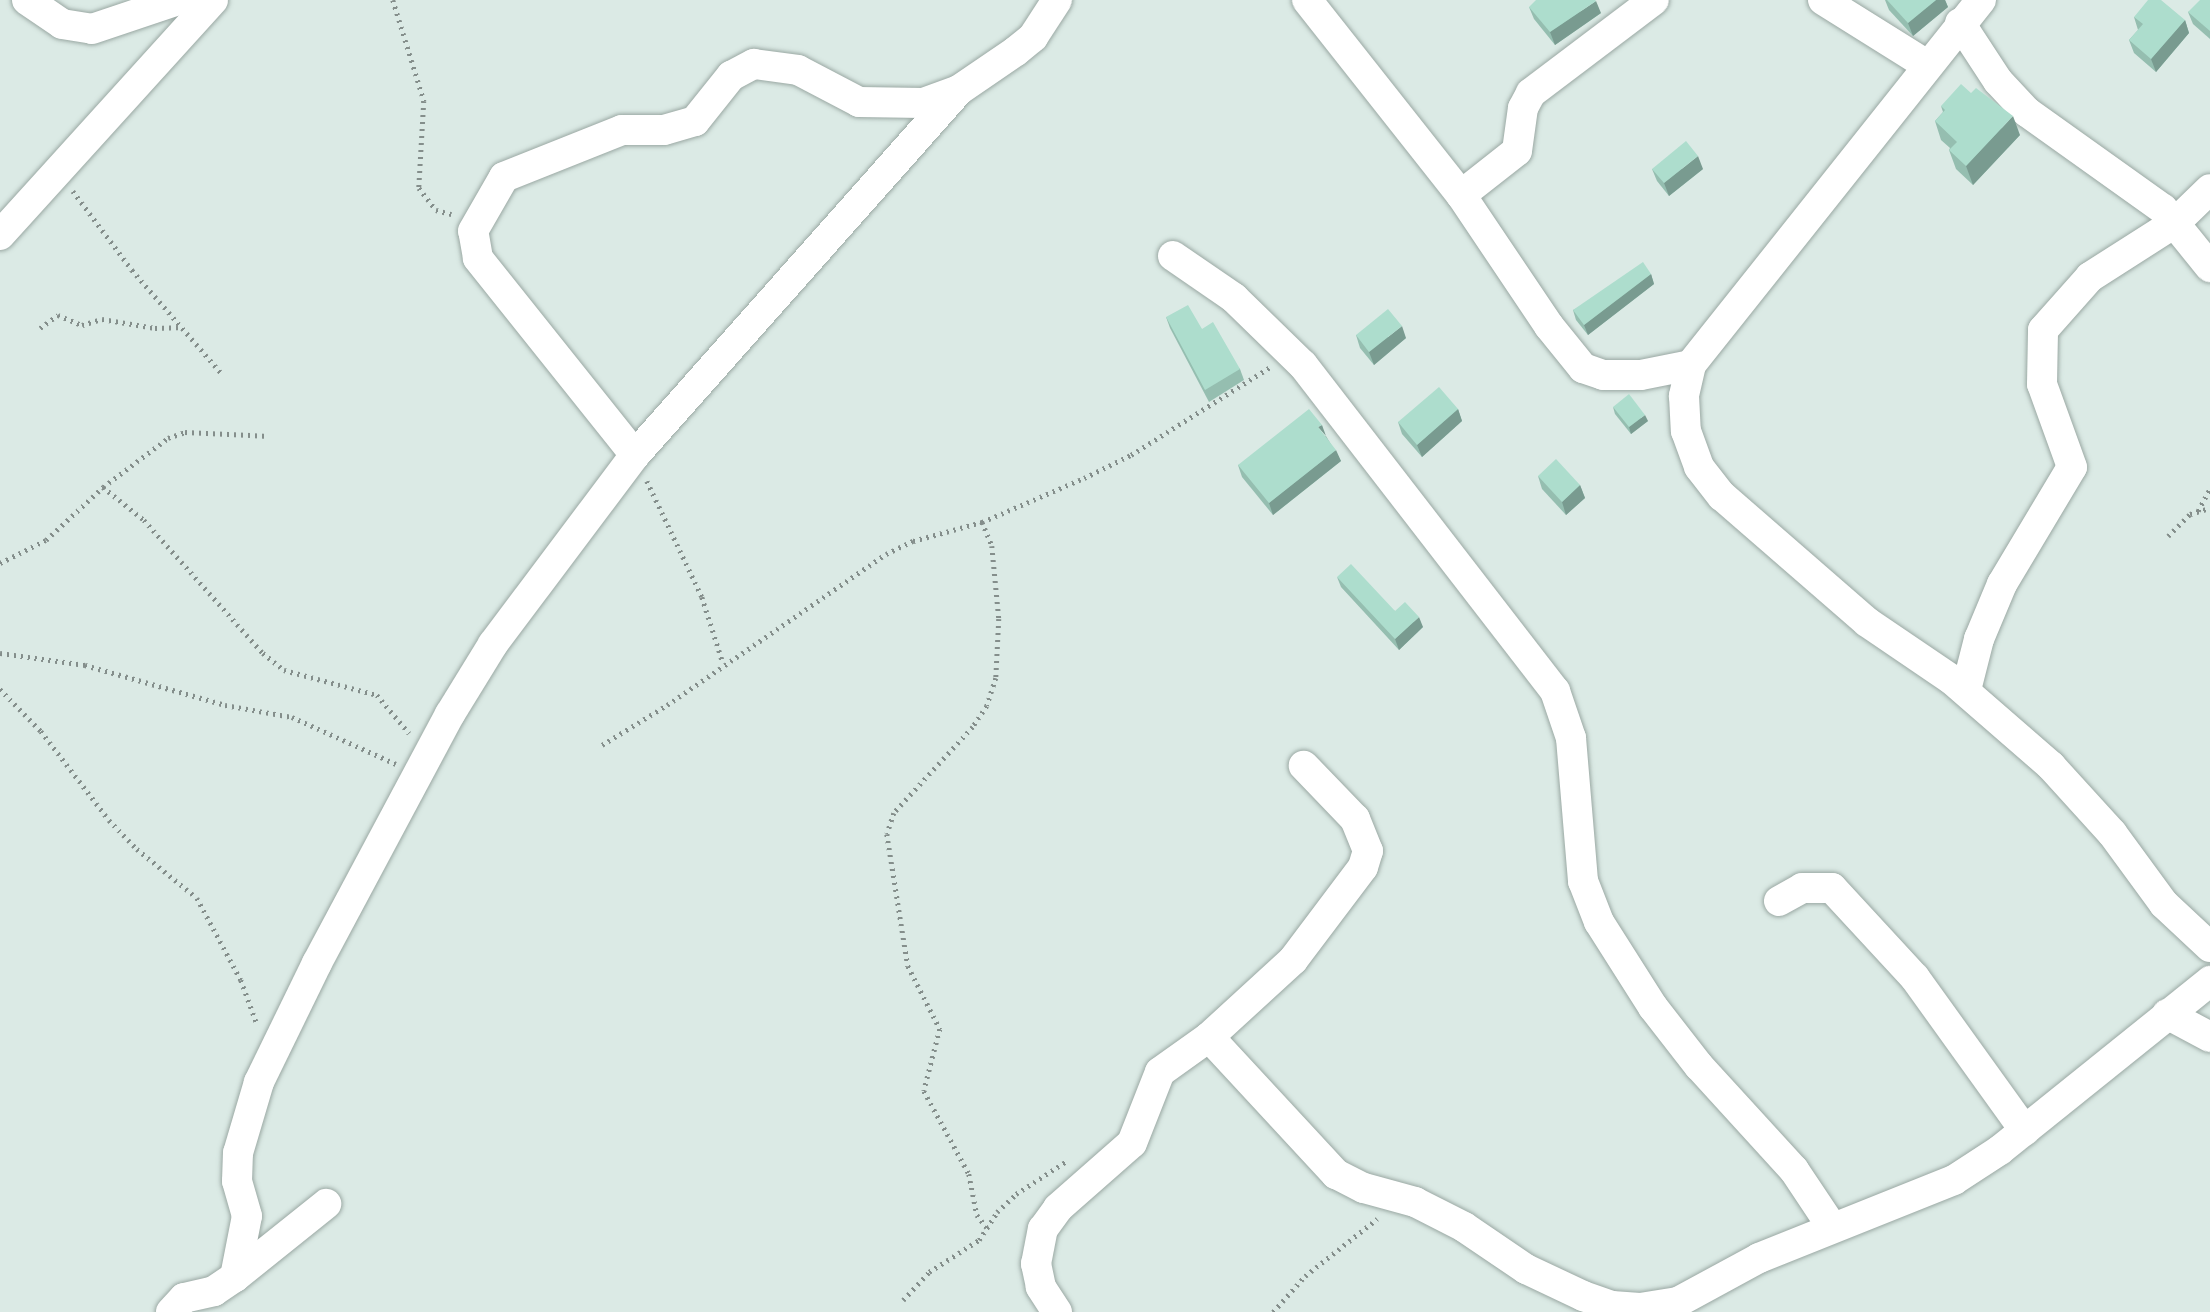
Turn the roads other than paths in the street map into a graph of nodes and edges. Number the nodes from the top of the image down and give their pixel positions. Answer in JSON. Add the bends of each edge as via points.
{"nodes":[{"id":1,"x":27,"y":0,"type":"edge"},
{"id":2,"x":178,"y":0,"type":"edge"},
{"id":3,"x":212,"y":0,"type":"edge"},
{"id":4,"x":1057,"y":0,"type":"edge"},
{"id":5,"x":1307,"y":0,"type":"edge"},
{"id":6,"x":1654,"y":0,"type":"edge"},
{"id":7,"x":1823,"y":0,"type":"edge"},
{"id":8,"x":1981,"y":0,"type":"edge"},
{"id":9,"x":1960,"y":23,"type":"junction"},
{"id":10,"x":1927,"y":65,"type":"junction"},
{"id":11,"x":959,"y":90,"type":"junction"},
{"id":12,"x":2210,"y":189,"type":"edge"},
{"id":13,"x":1461,"y":194,"type":"junction"},
{"id":14,"x":2176,"y":222,"type":"junction"},
{"id":15,"x":0,"y":235,"type":"edge"},
{"id":16,"x":1173,"y":256,"type":"dead end"},
{"id":17,"x":2210,"y":267,"type":"edge"},
{"id":18,"x":1691,"y":365,"type":"junction"},
{"id":19,"x":635,"y":455,"type":"junction"},
{"id":20,"x":1966,"y":690,"type":"junction"},
{"id":21,"x":1304,"y":766,"type":"dead end"},
{"id":22,"x":1779,"y":901,"type":"dead end"},
{"id":23,"x":2210,"y":947,"type":"edge"},
{"id":24,"x":2210,"y":981,"type":"edge"},
{"id":25,"x":2167,"y":1014,"type":"junction"},
{"id":26,"x":1209,"y":1037,"type":"junction"},
{"id":27,"x":2210,"y":1037,"type":"edge"},
{"id":28,"x":2025,"y":1130,"type":"junction"},
{"id":29,"x":326,"y":1204,"type":"dead end"},
{"id":30,"x":1832,"y":1227,"type":"junction"},
{"id":31,"x":235,"y":1277,"type":"junction"},
{"id":32,"x":1674,"y":1307,"type":"edge"},
{"id":33,"x":171,"y":1312,"type":"edge"},
{"id":34,"x":1057,"y":1312,"type":"edge"}],
"edges":[{"from":1,"to":2,"type":"street","via":[[62,24],[92,29]]},
{"from":3,"to":15,"type":"street"},
{"from":4,"to":11,"type":"street","via":[[1033,37]]},
{"from":5,"to":13,"type":"street"},
{"from":6,"to":13,"type":"street","via":[[1531,93],[1523,107],[1517,151]]},
{"from":7,"to":10,"type":"street"},
{"from":8,"to":9,"type":"street"},
{"from":9,"to":10,"type":"street"},
{"from":9,"to":14,"type":"street","via":[[1998,81],[2027,112],[2138,188]]},
{"from":10,"to":18,"type":"street"},
{"from":11,"to":19,"type":"street"},
{"from":11,"to":19,"type":"street","via":[[923,103],[859,102],[798,70],[754,64],[732,76],[695,121],[664,130],[622,130],[508,174],[477,222],[473,244],[478,258]]},
{"from":12,"to":14,"type":"street"},
{"from":13,"to":18,"type":"street","via":[[1549,326],[1583,368],[1603,375],[1641,375]]},
{"from":14,"to":17,"type":"street"},
{"from":14,"to":20,"type":"street","via":[[2090,277],[2043,330],[2042,384],[2072,467],[2002,584],[1979,639]]},
{"from":16,"to":30,"type":"street","via":[[1234,298],[1291,352],[1555,691],[1571,738],[1583,881],[1600,922],[1653,1007],[1699,1066],[1794,1170]]},
{"from":18,"to":20,"type":"street","via":[[1684,396],[1686,431],[1699,467],[1722,496],[1867,622]]},
{"from":19,"to":31,"type":"street","via":[[493,644],[317,963],[272,1057],[238,1153],[237,1181],[247,1216]]},
{"from":20,"to":23,"type":"street","via":[[2051,766],[2112,833],[2164,904]]},
{"from":21,"to":26,"type":"street","via":[[1355,819],[1368,851],[1363,867],[1293,960]]},
{"from":22,"to":28,"type":"street","via":[[1802,888],[1832,888],[1915,978]]},
{"from":24,"to":25,"type":"street"},
{"from":25,"to":27,"type":"street"},
{"from":25,"to":28,"type":"street"},
{"from":26,"to":32,"type":"street","via":[[1314,1155],[1364,1188],[1395,1196],[1464,1227],[1526,1269],[1583,1296],[1612,1306]]},
{"from":26,"to":34,"type":"street","via":[[1160,1072],[1132,1143],[1058,1208],[1043,1229],[1036,1264],[1041,1287]]},
{"from":28,"to":30,"type":"street","via":[[1954,1180]]},
{"from":29,"to":31,"type":"street"},
{"from":30,"to":32,"type":"street","via":[[1759,1258]]},
{"from":31,"to":33,"type":"street","via":[[214,1291],[184,1298]]}]}
